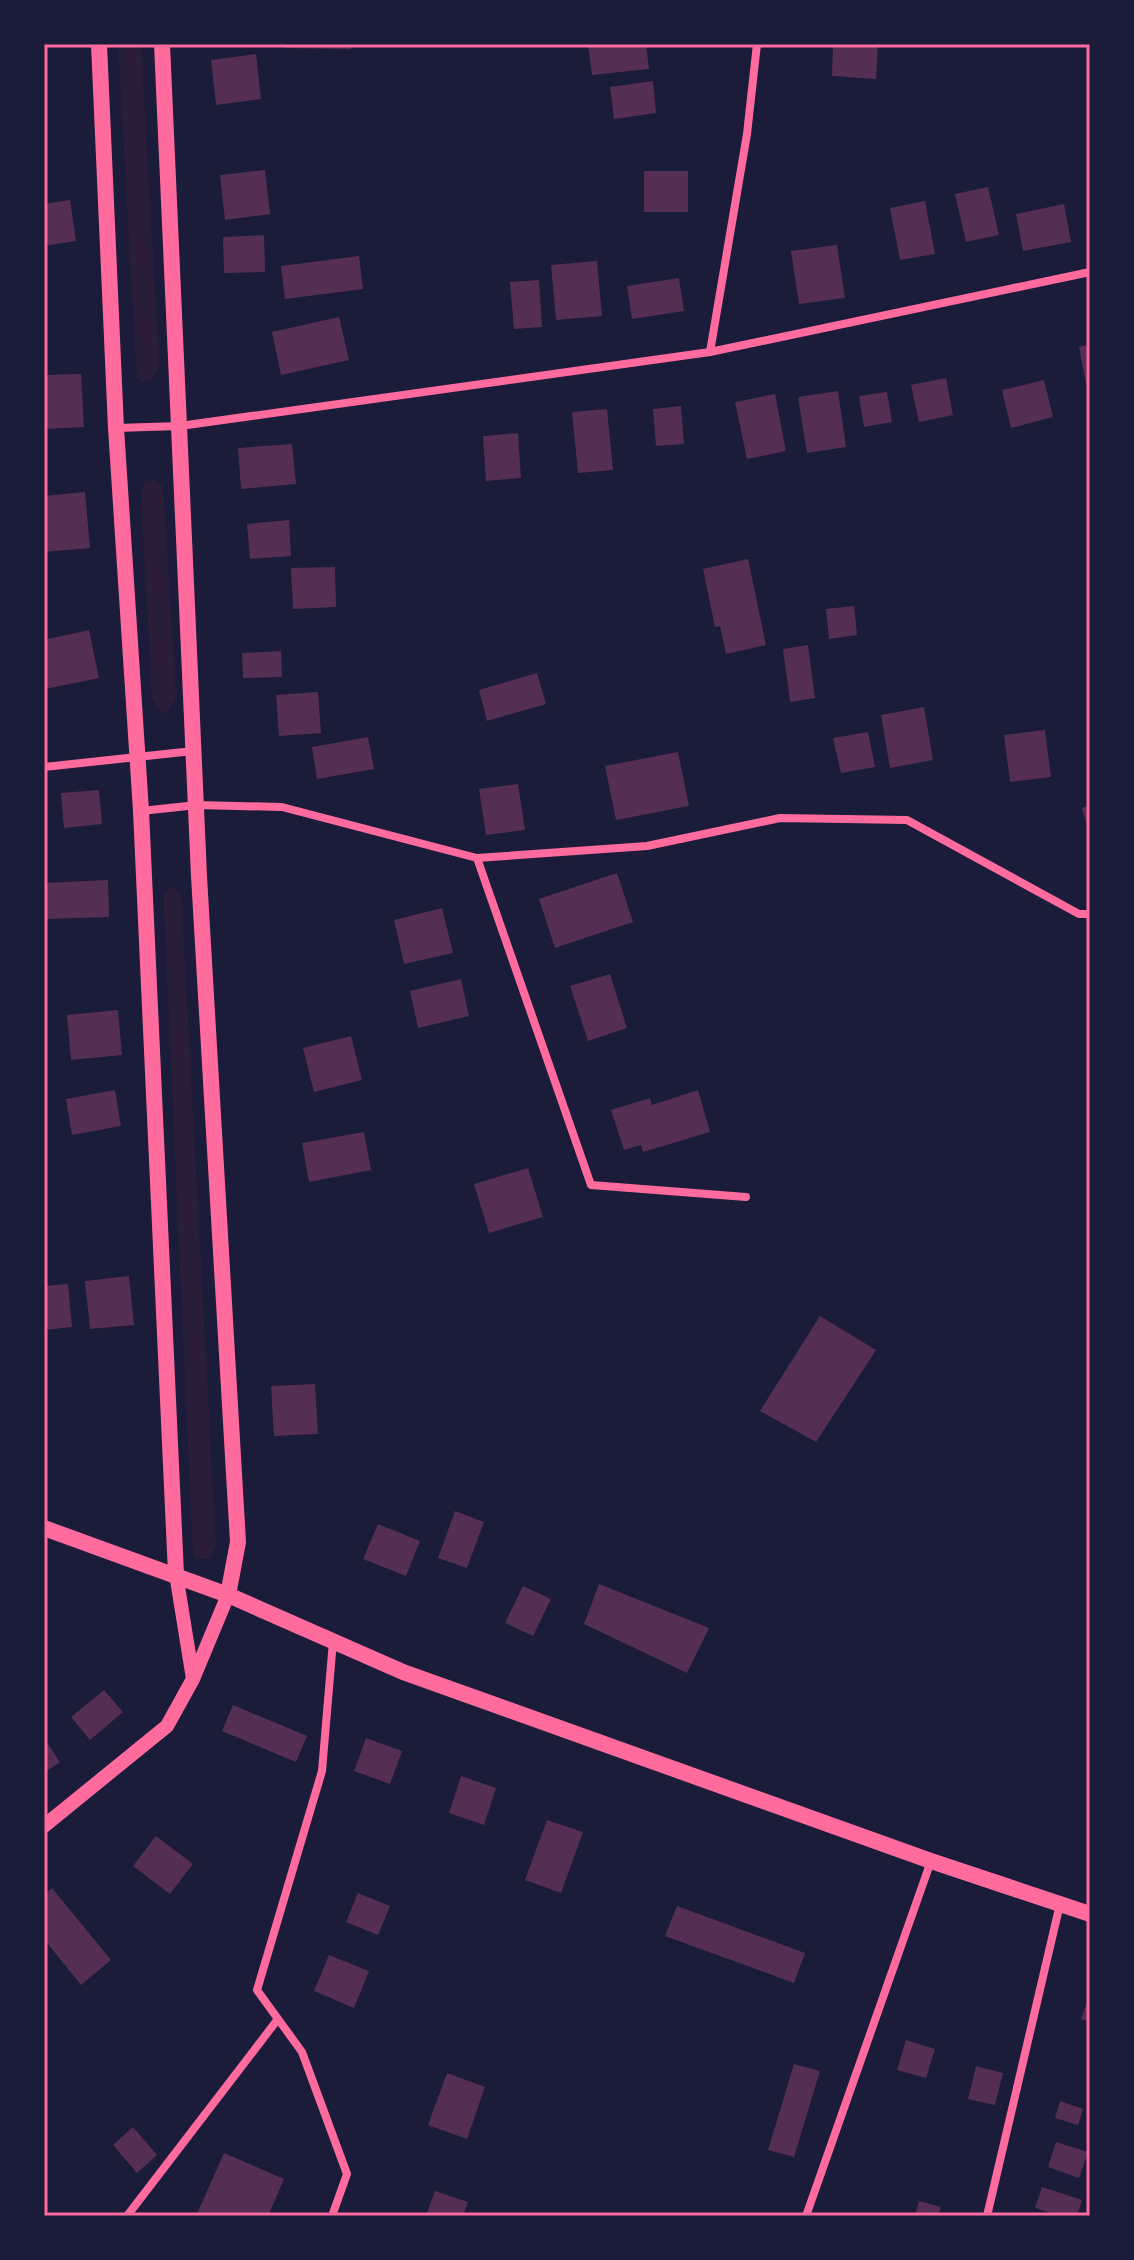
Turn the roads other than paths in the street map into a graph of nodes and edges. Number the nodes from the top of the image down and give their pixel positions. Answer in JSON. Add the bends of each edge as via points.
{"nodes":[{"id":1,"x":99,"y":44,"type":"edge"},
{"id":2,"x":162,"y":44,"type":"edge"},
{"id":3,"x":757,"y":44,"type":"edge"},
{"id":4,"x":1090,"y":272,"type":"edge"},
{"id":5,"x":710,"y":352,"type":"junction"},
{"id":6,"x":180,"y":426,"type":"junction"},
{"id":7,"x":116,"y":428,"type":"junction"},
{"id":8,"x":193,"y":751,"type":"junction"},
{"id":9,"x":138,"y":755,"type":"junction"},
{"id":10,"x":44,"y":767,"type":"edge"},
{"id":11,"x":197,"y":805,"type":"junction"},
{"id":12,"x":141,"y":811,"type":"junction"},
{"id":13,"x":477,"y":858,"type":"junction"},
{"id":14,"x":1090,"y":914,"type":"edge"},
{"id":15,"x":746,"y":1197,"type":"dead end"},
{"id":16,"x":44,"y":1528,"type":"edge"},
{"id":17,"x":176,"y":1574,"type":"junction"},
{"id":18,"x":228,"y":1595,"type":"junction"},
{"id":19,"x":333,"y":1641,"type":"junction"},
{"id":20,"x":193,"y":1679,"type":"junction"},
{"id":21,"x":44,"y":1826,"type":"edge"},
{"id":22,"x":931,"y":1861,"type":"junction"},
{"id":23,"x":1060,"y":1904,"type":"junction"},
{"id":24,"x":1090,"y":1914,"type":"edge"},
{"id":25,"x":278,"y":2019,"type":"junction"},
{"id":26,"x":127,"y":2216,"type":"edge"},
{"id":27,"x":332,"y":2216,"type":"edge"},
{"id":28,"x":806,"y":2216,"type":"edge"},
{"id":29,"x":987,"y":2216,"type":"edge"}],
"edges":[{"from":1,"to":7,"type":"main road"},
{"from":2,"to":6,"type":"main road"},
{"from":3,"to":5,"type":"street"},
{"from":4,"to":5,"type":"street"},
{"from":5,"to":6,"type":"street"},
{"from":6,"to":7,"type":"street"},
{"from":6,"to":8,"type":"main road"},
{"from":7,"to":9,"type":"main road"},
{"from":8,"to":9,"type":"street"},
{"from":8,"to":11,"type":"main road"},
{"from":9,"to":10,"type":"street"},
{"from":9,"to":12,"type":"main road"},
{"from":11,"to":12,"type":"street"},
{"from":11,"to":13,"type":"street","via":[[282,807]]},
{"from":11,"to":18,"type":"main road","via":[[238,1542]]},
{"from":12,"to":17,"type":"main road"},
{"from":13,"to":14,"type":"street","via":[[647,846],[780,818],[907,820],[1079,914]]},
{"from":13,"to":15,"type":"street","via":[[591,1185]]},
{"from":16,"to":17,"type":"main road"},
{"from":17,"to":18,"type":"main road"},
{"from":17,"to":20,"type":"street"},
{"from":18,"to":19,"type":"main road"},
{"from":18,"to":20,"type":"street"},
{"from":19,"to":22,"type":"main road","via":[[403,1672]]},
{"from":19,"to":25,"type":"street","via":[[322,1771],[257,1990]]},
{"from":20,"to":21,"type":"street","via":[[167,1726]]},
{"from":22,"to":23,"type":"main road"},
{"from":22,"to":28,"type":"street"},
{"from":23,"to":24,"type":"main road"},
{"from":23,"to":29,"type":"street"},
{"from":25,"to":26,"type":"street"},
{"from":25,"to":27,"type":"street","via":[[302,2052],[347,2174]]}]}
